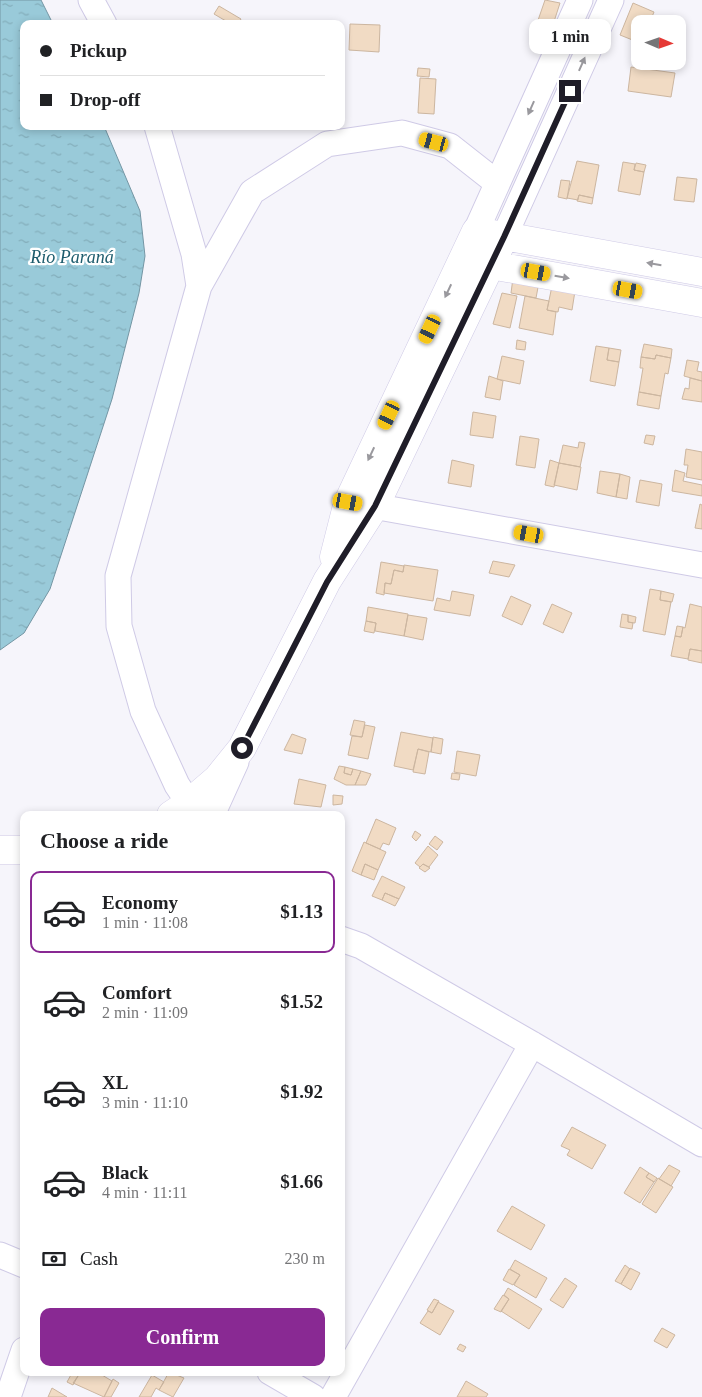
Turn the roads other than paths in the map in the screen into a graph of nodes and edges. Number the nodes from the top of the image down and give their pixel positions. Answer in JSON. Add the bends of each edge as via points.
{"nodes":[{"id":1,"x":91,"y":0,"type":"edge"},
{"id":2,"x":580,"y":0,"type":"edge"},
{"id":3,"x":611,"y":0,"type":"edge"},
{"id":4,"x":102,"y":20,"type":"edge"},
{"id":5,"x":158,"y":130,"type":"edge"},
{"id":6,"x":497,"y":183,"type":"junction"},
{"id":7,"x":476,"y":231,"type":"junction"},
{"id":8,"x":504,"y":237,"type":"junction"},
{"id":9,"x":463,"y":260,"type":"junction"},
{"id":10,"x":490,"y":264,"type":"junction"},
{"id":11,"x":702,"y":272,"type":"edge"},
{"id":12,"x":199,"y":286,"type":"junction"},
{"id":13,"x":702,"y":303,"type":"edge"},
{"id":14,"x":348,"y":502,"type":"junction"},
{"id":15,"x":375,"y":506,"type":"junction"},
{"id":16,"x":702,"y":566,"type":"edge"},
{"id":17,"x":327,"y":582,"type":"junction"},
{"id":18,"x":191,"y":811,"type":"edge"},
{"id":19,"x":0,"y":850,"type":"edge"},
{"id":20,"x":20,"y":850,"type":"edge"},
{"id":21,"x":345,"y":940,"type":"edge"},
{"id":22,"x":532,"y":1044,"type":"junction"},
{"id":23,"x":702,"y":1144,"type":"edge"},
{"id":24,"x":0,"y":1256,"type":"edge"},
{"id":25,"x":20,"y":1264,"type":"edge"},
{"id":26,"x":20,"y":1362,"type":"edge"},
{"id":27,"x":277,"y":1376,"type":"edge"},
{"id":28,"x":345,"y":1376,"type":"edge"},
{"id":29,"x":345,"y":1376,"type":"edge"},
{"id":30,"x":8,"y":1397,"type":"edge"},
{"id":31,"x":313,"y":1397,"type":"edge"},
{"id":32,"x":333,"y":1397,"type":"edge"}],
"edges":[{"from":1,"to":4,"type":"street"},
{"from":2,"to":6,"type":"street","one_way":true},
{"from":8,"to":3,"type":"street","one_way":true},
{"from":5,"to":12,"type":"street","via":[[194,254]]},
{"from":6,"to":7,"type":"street"},
{"from":6,"to":12,"type":"street","via":[[450,146],[402,133],[327,144],[252,192]]},
{"from":7,"to":8,"type":"main road"},
{"from":7,"to":9,"type":"main road"},
{"from":8,"to":10,"type":"main road"},
{"from":11,"to":8,"type":"main road","one_way":true},
{"from":9,"to":10,"type":"main road"},
{"from":9,"to":14,"type":"main road","one_way":true},
{"from":10,"to":13,"type":"main road","one_way":true},
{"from":10,"to":15,"type":"main road"},
{"from":12,"to":18,"type":"street","via":[[118,576],[119,626],[143,711]]},
{"from":14,"to":15,"type":"street"},
{"from":14,"to":17,"type":"main road"},
{"from":15,"to":16,"type":"street"},
{"from":15,"to":17,"type":"main road"},
{"from":17,"to":18,"type":"main road","via":[[242,748]]},
{"from":19,"to":20,"type":"main road"},
{"from":21,"to":22,"type":"street","via":[[361,946]]},
{"from":22,"to":23,"type":"street"},
{"from":22,"to":28,"type":"street"},
{"from":24,"to":25,"type":"street"},
{"from":26,"to":30,"type":"street"},
{"from":27,"to":31,"type":"street"},
{"from":29,"to":32,"type":"street"}]}
